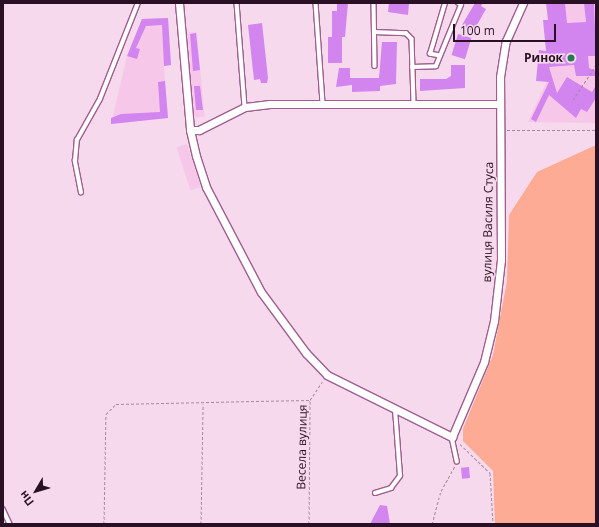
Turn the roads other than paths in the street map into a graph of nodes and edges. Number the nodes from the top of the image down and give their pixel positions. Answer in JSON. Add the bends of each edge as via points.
{"nodes":[{"id":1,"x":138,"y":3,"type":"edge"},
{"id":2,"x":179,"y":3,"type":"edge"},
{"id":3,"x":237,"y":3,"type":"edge"},
{"id":4,"x":316,"y":3,"type":"edge"},
{"id":5,"x":374,"y":3,"type":"edge"},
{"id":6,"x":445,"y":3,"type":"edge"},
{"id":7,"x":458,"y":3,"type":"edge"},
{"id":8,"x":523,"y":3,"type":"edge"},
{"id":9,"x":374,"y":32,"type":"junction"},
{"id":10,"x":440,"y":56,"type":"junction"},
{"id":11,"x":375,"y":66,"type":"dead end"},
{"id":12,"x":412,"y":67,"type":"junction"},
{"id":13,"x":323,"y":103,"type":"junction"},
{"id":14,"x":414,"y":104,"type":"junction"},
{"id":15,"x":499,"y":104,"type":"junction"},
{"id":16,"x":245,"y":107,"type":"junction"},
{"id":17,"x":190,"y":130,"type":"junction"},
{"id":18,"x":80,"y":193,"type":"dead end"},
{"id":19,"x":395,"y":409,"type":"junction"},
{"id":20,"x":452,"y":437,"type":"junction"},
{"id":21,"x":457,"y":461,"type":"road end"},
{"id":22,"x":375,"y":493,"type":"dead end"},
{"id":23,"x":3,"y":509,"type":"edge"},
{"id":24,"x":10,"y":524,"type":"edge"}],
"edges":[{"from":1,"to":18,"type":"lane","via":[[100,99],[77,140],[75,161]]},
{"from":2,"to":17,"type":"street"},
{"from":3,"to":16,"type":"lane"},
{"from":4,"to":13,"type":"lane"},
{"from":5,"to":9,"type":"lane"},
{"from":6,"to":10,"type":"lane","via":[[430,54]]},
{"from":7,"to":10,"type":"lane","via":[[461,5]]},
{"from":8,"to":15,"type":"street","name":"вулиця Василя Стуса","via":[[502,59]]},
{"from":9,"to":11,"type":"lane"},
{"from":9,"to":12,"type":"lane","via":[[406,33],[412,39]]},
{"from":10,"to":12,"type":"lane","via":[[436,66]]},
{"from":12,"to":14,"type":"lane"},
{"from":13,"to":14,"type":"street"},
{"from":13,"to":16,"type":"street"},
{"from":14,"to":15,"type":"street"},
{"from":15,"to":20,"type":"street","name":"вулиця Василя Стуса","via":[[501,260],[494,321],[484,362]]},
{"from":16,"to":17,"type":"street","via":[[200,130]]},
{"from":17,"to":19,"type":"street","via":[[206,188],[261,292],[301,347],[327,375]]},
{"from":19,"to":20,"type":"street"},
{"from":19,"to":22,"type":"lane","via":[[400,476],[391,488]]},
{"from":20,"to":21,"type":"lane"},
{"from":23,"to":24,"type":"lane"}]}
